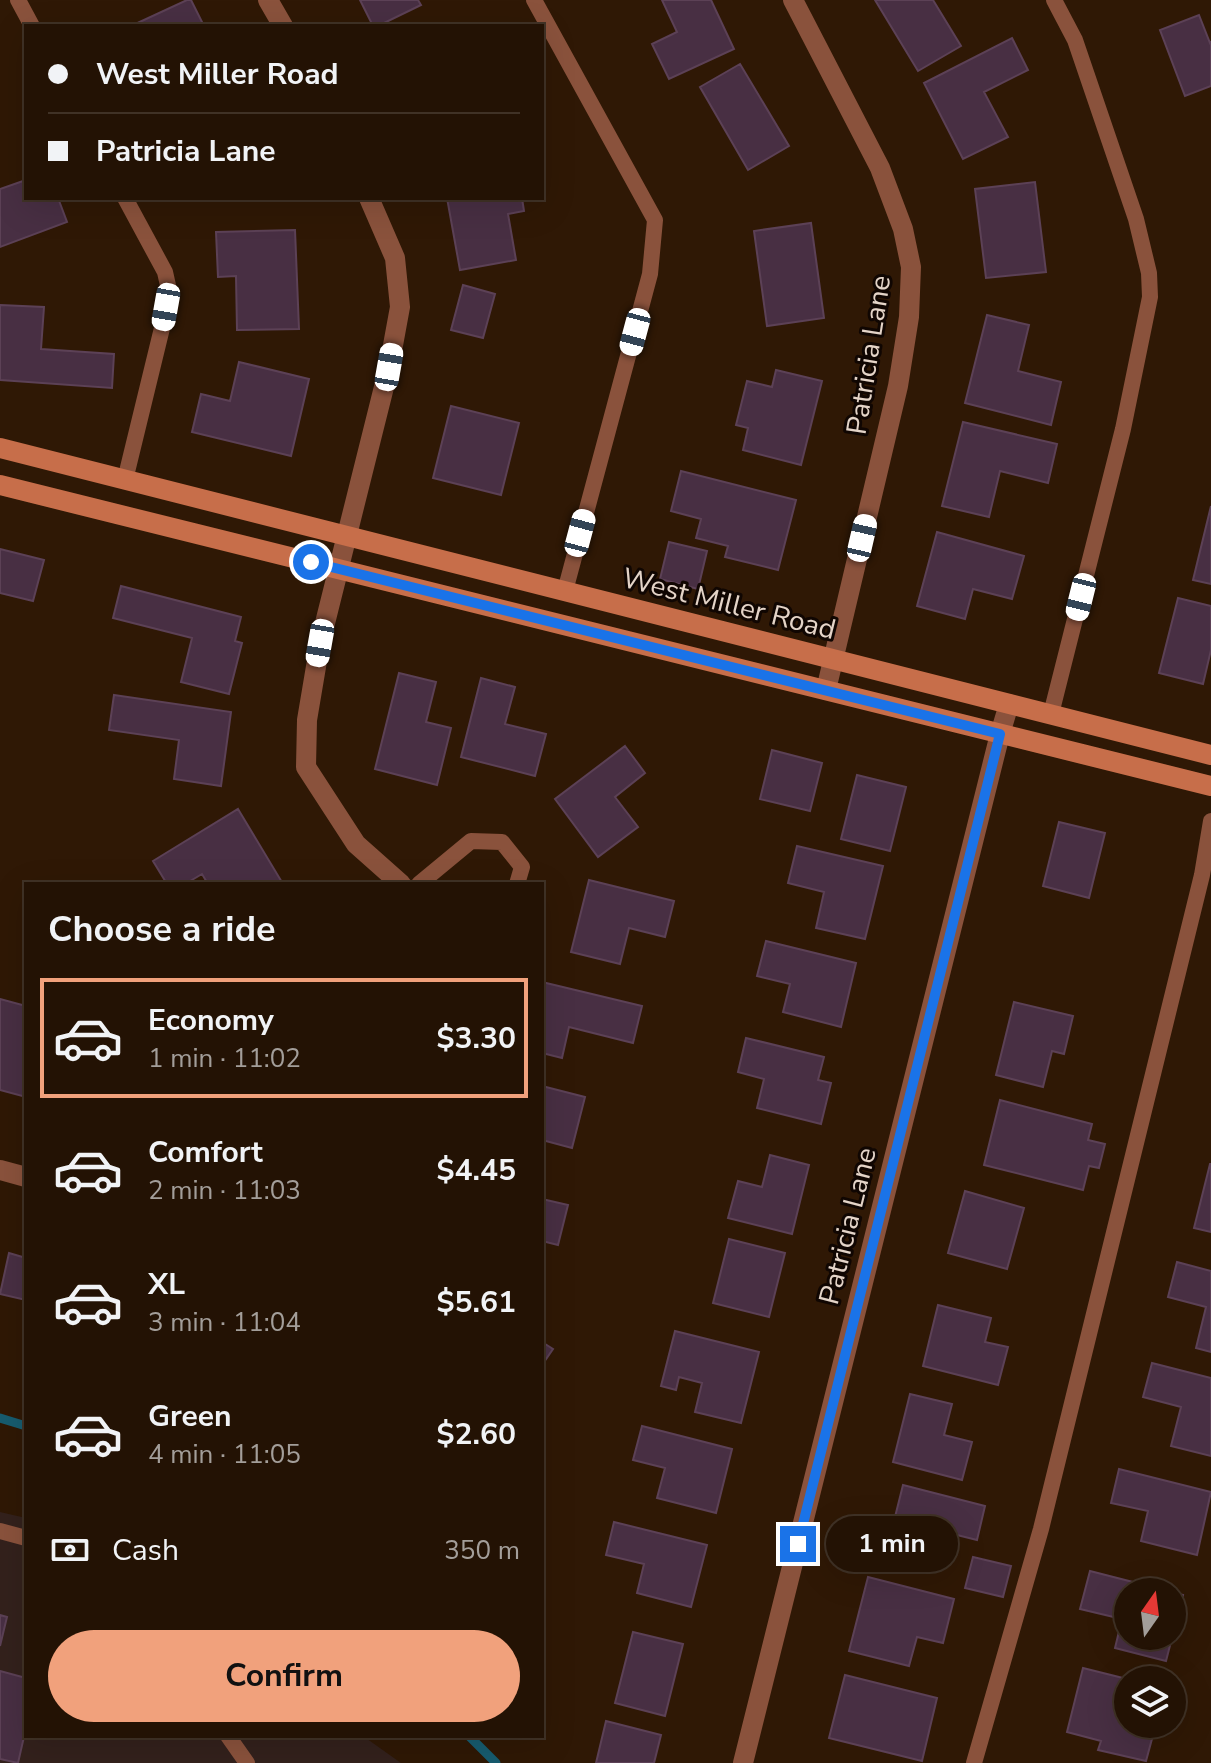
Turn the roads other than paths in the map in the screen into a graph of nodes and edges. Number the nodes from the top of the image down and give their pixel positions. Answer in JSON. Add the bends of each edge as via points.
{"nodes":[{"id":1,"x":18,"y":0,"type":"edge"},
{"id":2,"x":268,"y":0,"type":"edge"},
{"id":3,"x":534,"y":0,"type":"edge"},
{"id":4,"x":793,"y":0,"type":"edge"},
{"id":5,"x":1054,"y":0,"type":"edge"},
{"id":6,"x":31,"y":24,"type":"edge"},
{"id":7,"x":282,"y":24,"type":"edge"},
{"id":8,"x":126,"y":200,"type":"edge"},
{"id":9,"x":370,"y":200,"type":"edge"},
{"id":10,"x":0,"y":448,"type":"edge"},
{"id":11,"x":125,"y":480,"type":"junction"},
{"id":12,"x":0,"y":485,"type":"edge"},
{"id":13,"x":347,"y":536,"type":"junction"},
{"id":14,"x":339,"y":569,"type":"junction"},
{"id":15,"x":565,"y":591,"type":"junction"},
{"id":16,"x":833,"y":659,"type":"junction"},
{"id":17,"x":826,"y":690,"type":"junction"},
{"id":18,"x":1009,"y":704,"type":"junction"},
{"id":19,"x":1051,"y":714,"type":"junction"},
{"id":20,"x":1000,"y":734,"type":"junction"},
{"id":21,"x":1211,"y":755,"type":"edge"},
{"id":22,"x":1211,"y":786,"type":"edge"},
{"id":23,"x":1211,"y":821,"type":"edge"},
{"id":24,"x":399,"y":882,"type":"edge"},
{"id":25,"x":421,"y":882,"type":"edge"},
{"id":26,"x":518,"y":882,"type":"edge"},
{"id":27,"x":0,"y":1170,"type":"edge"},
{"id":28,"x":24,"y":1176,"type":"edge"},
{"id":29,"x":0,"y":1531,"type":"edge"},
{"id":30,"x":24,"y":1537,"type":"edge"},
{"id":31,"x":229,"y":1738,"type":"edge"},
{"id":32,"x":247,"y":1763,"type":"edge"},
{"id":33,"x":743,"y":1763,"type":"edge"},
{"id":34,"x":974,"y":1763,"type":"edge"}],
"edges":[{"from":1,"to":6,"type":"lane"},
{"from":2,"to":7,"type":"street"},
{"from":3,"to":15,"type":"lane","via":[[655,220],[650,274]]},
{"from":4,"to":16,"type":"street","name":"Patricia Lane","via":[[880,168],[911,267],[898,386]]},
{"from":5,"to":19,"type":"lane","via":[[1075,40],[1136,219],[1150,297],[1123,429]]},
{"from":8,"to":11,"type":"lane","via":[[165,272],[169,290]]},
{"from":9,"to":13,"type":"street","via":[[395,258],[400,307]]},
{"from":10,"to":11,"type":"main road","name":"West Miller Road"},
{"from":11,"to":13,"type":"main road","name":"West Miller Road"},
{"from":12,"to":14,"type":"main road"},
{"from":13,"to":14,"type":"street"},
{"from":13,"to":15,"type":"main road","name":"West Miller Road"},
{"from":14,"to":17,"type":"main road"},
{"from":14,"to":24,"type":"street","via":[[307,720],[306,767],[356,844]]},
{"from":15,"to":16,"type":"main road","name":"West Miller Road"},
{"from":16,"to":17,"type":"street","name":"Patricia Lane"},
{"from":16,"to":18,"type":"main road","name":"West Miller Road"},
{"from":17,"to":20,"type":"main road"},
{"from":18,"to":19,"type":"main road","name":"West Miller Road"},
{"from":18,"to":20,"type":"street","name":"Patricia Lane"},
{"from":19,"to":21,"type":"main road","name":"West Miller Road"},
{"from":20,"to":22,"type":"main road"},
{"from":20,"to":33,"type":"street","name":"Patricia Lane"},
{"from":23,"to":34,"type":"lane","via":[[1041,1529]]},
{"from":25,"to":26,"type":"lane","via":[[471,841],[502,842],[522,867]]},
{"from":27,"to":28,"type":"street"},
{"from":29,"to":30,"type":"lane"},
{"from":31,"to":32,"type":"lane"}]}
